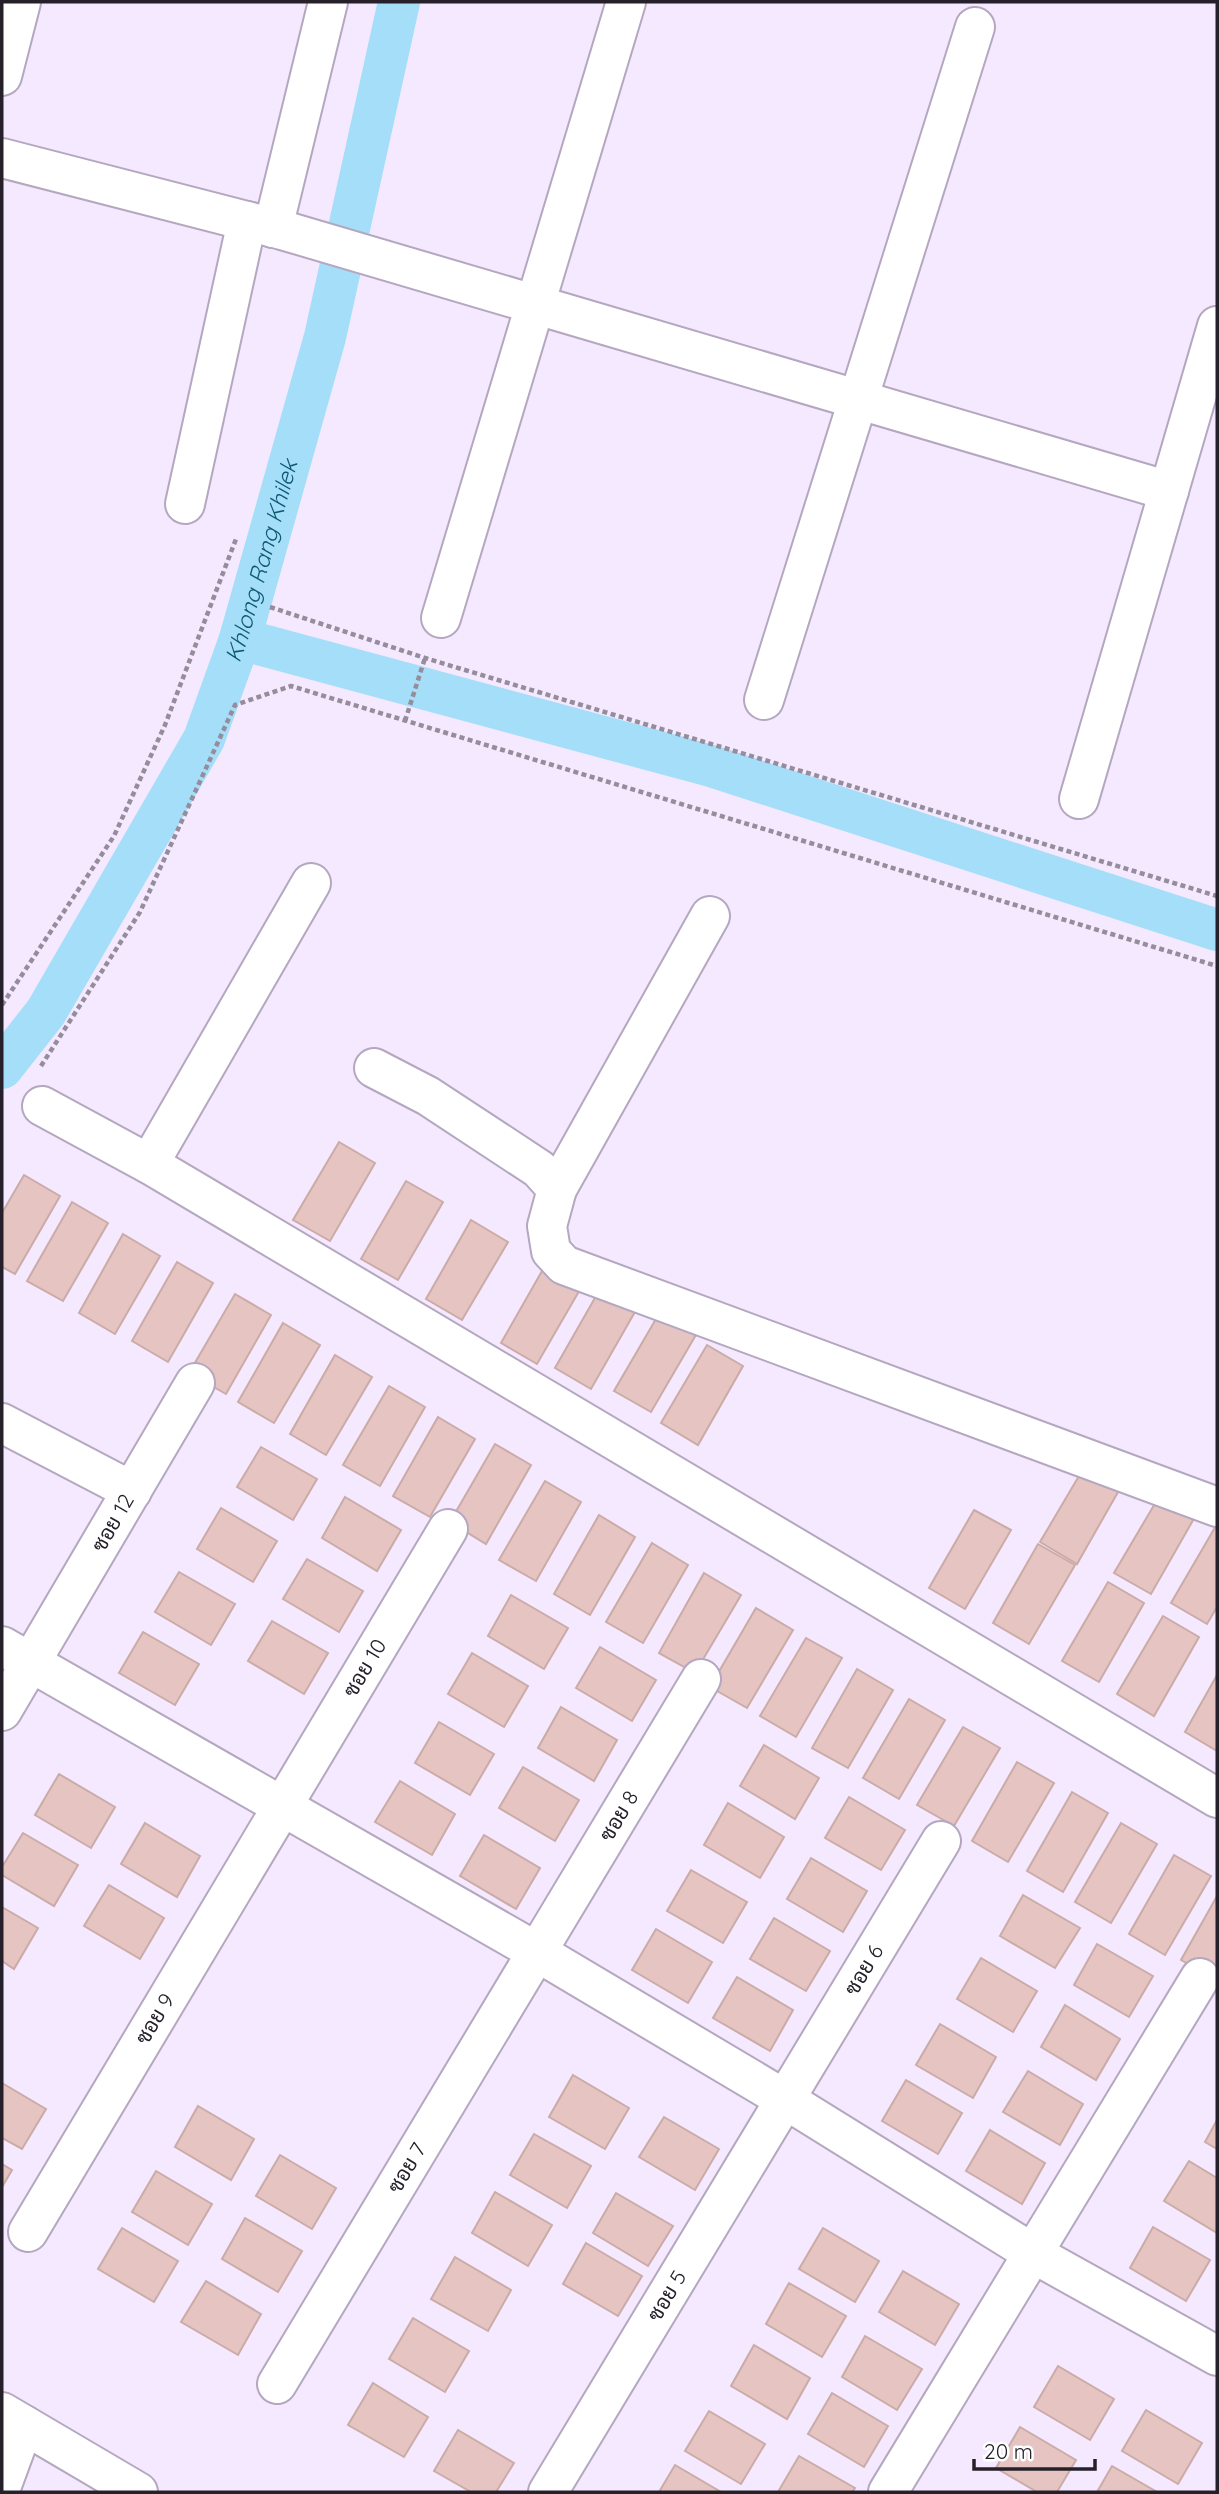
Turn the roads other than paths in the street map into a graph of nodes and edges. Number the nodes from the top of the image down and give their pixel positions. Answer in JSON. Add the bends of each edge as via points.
{"nodes":[{"id":1,"x":21,"y":2,"type":"edge"},
{"id":2,"x":328,"y":2,"type":"edge"},
{"id":3,"x":626,"y":2,"type":"edge"},
{"id":4,"x":975,"y":27,"type":"dead end"},
{"id":5,"x":2,"y":76,"type":"edge"},
{"id":6,"x":2,"y":158,"type":"edge"},
{"id":7,"x":267,"y":227,"type":"junction"},
{"id":8,"x":535,"y":305,"type":"junction"},
{"id":9,"x":1217,"y":326,"type":"edge"},
{"id":10,"x":858,"y":398,"type":"junction"},
{"id":11,"x":1169,"y":491,"type":"junction"},
{"id":12,"x":185,"y":504,"type":"dead end"},
{"id":13,"x":440,"y":618,"type":"dead end"},
{"id":14,"x":764,"y":700,"type":"dead end"},
{"id":15,"x":1079,"y":799,"type":"dead end"},
{"id":16,"x":311,"y":883,"type":"dead end"},
{"id":17,"x":710,"y":916,"type":"dead end"},
{"id":18,"x":374,"y":1068,"type":"dead end"},
{"id":19,"x":42,"y":1106,"type":"dead end"},
{"id":20,"x":149,"y":1164,"type":"junction"},
{"id":21,"x":557,"y":1189,"type":"junction"},
{"id":22,"x":195,"y":1383,"type":"dead end"},
{"id":23,"x":2,"y":1423,"type":"edge"},
{"id":24,"x":132,"y":1491,"type":"junction"},
{"id":25,"x":1217,"y":1507,"type":"edge"},
{"id":26,"x":449,"y":1529,"type":"dead end"},
{"id":27,"x":16,"y":1655,"type":"edge"},
{"id":28,"x":701,"y":1679,"type":"dead end"},
{"id":29,"x":2,"y":1711,"type":"edge"},
{"id":30,"x":1217,"y":1798,"type":"edge"},
{"id":31,"x":282,"y":1806,"type":"junction"},
{"id":32,"x":941,"y":1841,"type":"dead end"},
{"id":33,"x":537,"y":1952,"type":"junction"},
{"id":34,"x":1200,"y":1978,"type":"dead end"},
{"id":35,"x":786,"y":2100,"type":"junction"},
{"id":36,"x":28,"y":2232,"type":"dead end"},
{"id":37,"x":1034,"y":2254,"type":"junction"},
{"id":38,"x":1217,"y":2356,"type":"edge"},
{"id":39,"x":277,"y":2384,"type":"dead end"},
{"id":40,"x":13,"y":2419,"type":"edge"},
{"id":41,"x":2,"y":2485,"type":"edge"},
{"id":42,"x":138,"y":2492,"type":"edge"},
{"id":43,"x":548,"y":2492,"type":"edge"},
{"id":44,"x":888,"y":2492,"type":"edge"}],
"edges":[{"from":1,"to":5,"type":"street"},
{"from":2,"to":7,"type":"street"},
{"from":3,"to":8,"type":"street"},
{"from":4,"to":10,"type":"street"},
{"from":6,"to":7,"type":"street"},
{"from":7,"to":8,"type":"street"},
{"from":7,"to":12,"type":"street"},
{"from":8,"to":10,"type":"street"},
{"from":8,"to":13,"type":"street"},
{"from":9,"to":11,"type":"street"},
{"from":10,"to":11,"type":"street"},
{"from":10,"to":14,"type":"street"},
{"from":11,"to":15,"type":"street"},
{"from":16,"to":20,"type":"street"},
{"from":17,"to":21,"type":"street"},
{"from":18,"to":21,"type":"street","via":[[428,1096],[539,1168]]},
{"from":19,"to":20,"type":"street"},
{"from":20,"to":30,"type":"street"},
{"from":21,"to":25,"type":"street","via":[[547,1226],[551,1251],[564,1265]]},
{"from":22,"to":24,"type":"street","name":"ซอย 12"},
{"from":23,"to":24,"type":"street"},
{"from":24,"to":27,"type":"street","name":"ซอย 12"},
{"from":26,"to":31,"type":"street","name":"ซอย 10"},
{"from":27,"to":29,"type":"street","name":"ซอย 12"},
{"from":27,"to":31,"type":"street"},
{"from":28,"to":33,"type":"street","name":"ซอย 8"},
{"from":31,"to":33,"type":"street"},
{"from":31,"to":36,"type":"street","name":"ซอย 9"},
{"from":32,"to":35,"type":"street","name":"ซอย 6"},
{"from":33,"to":35,"type":"street"},
{"from":33,"to":39,"type":"street","name":"ซอย 7"},
{"from":34,"to":37,"type":"street"},
{"from":35,"to":37,"type":"street"},
{"from":35,"to":43,"type":"street","name":"ซอย 5"},
{"from":37,"to":38,"type":"street"},
{"from":37,"to":44,"type":"street"},
{"from":40,"to":41,"type":"street"},
{"from":40,"to":42,"type":"street"}]}
